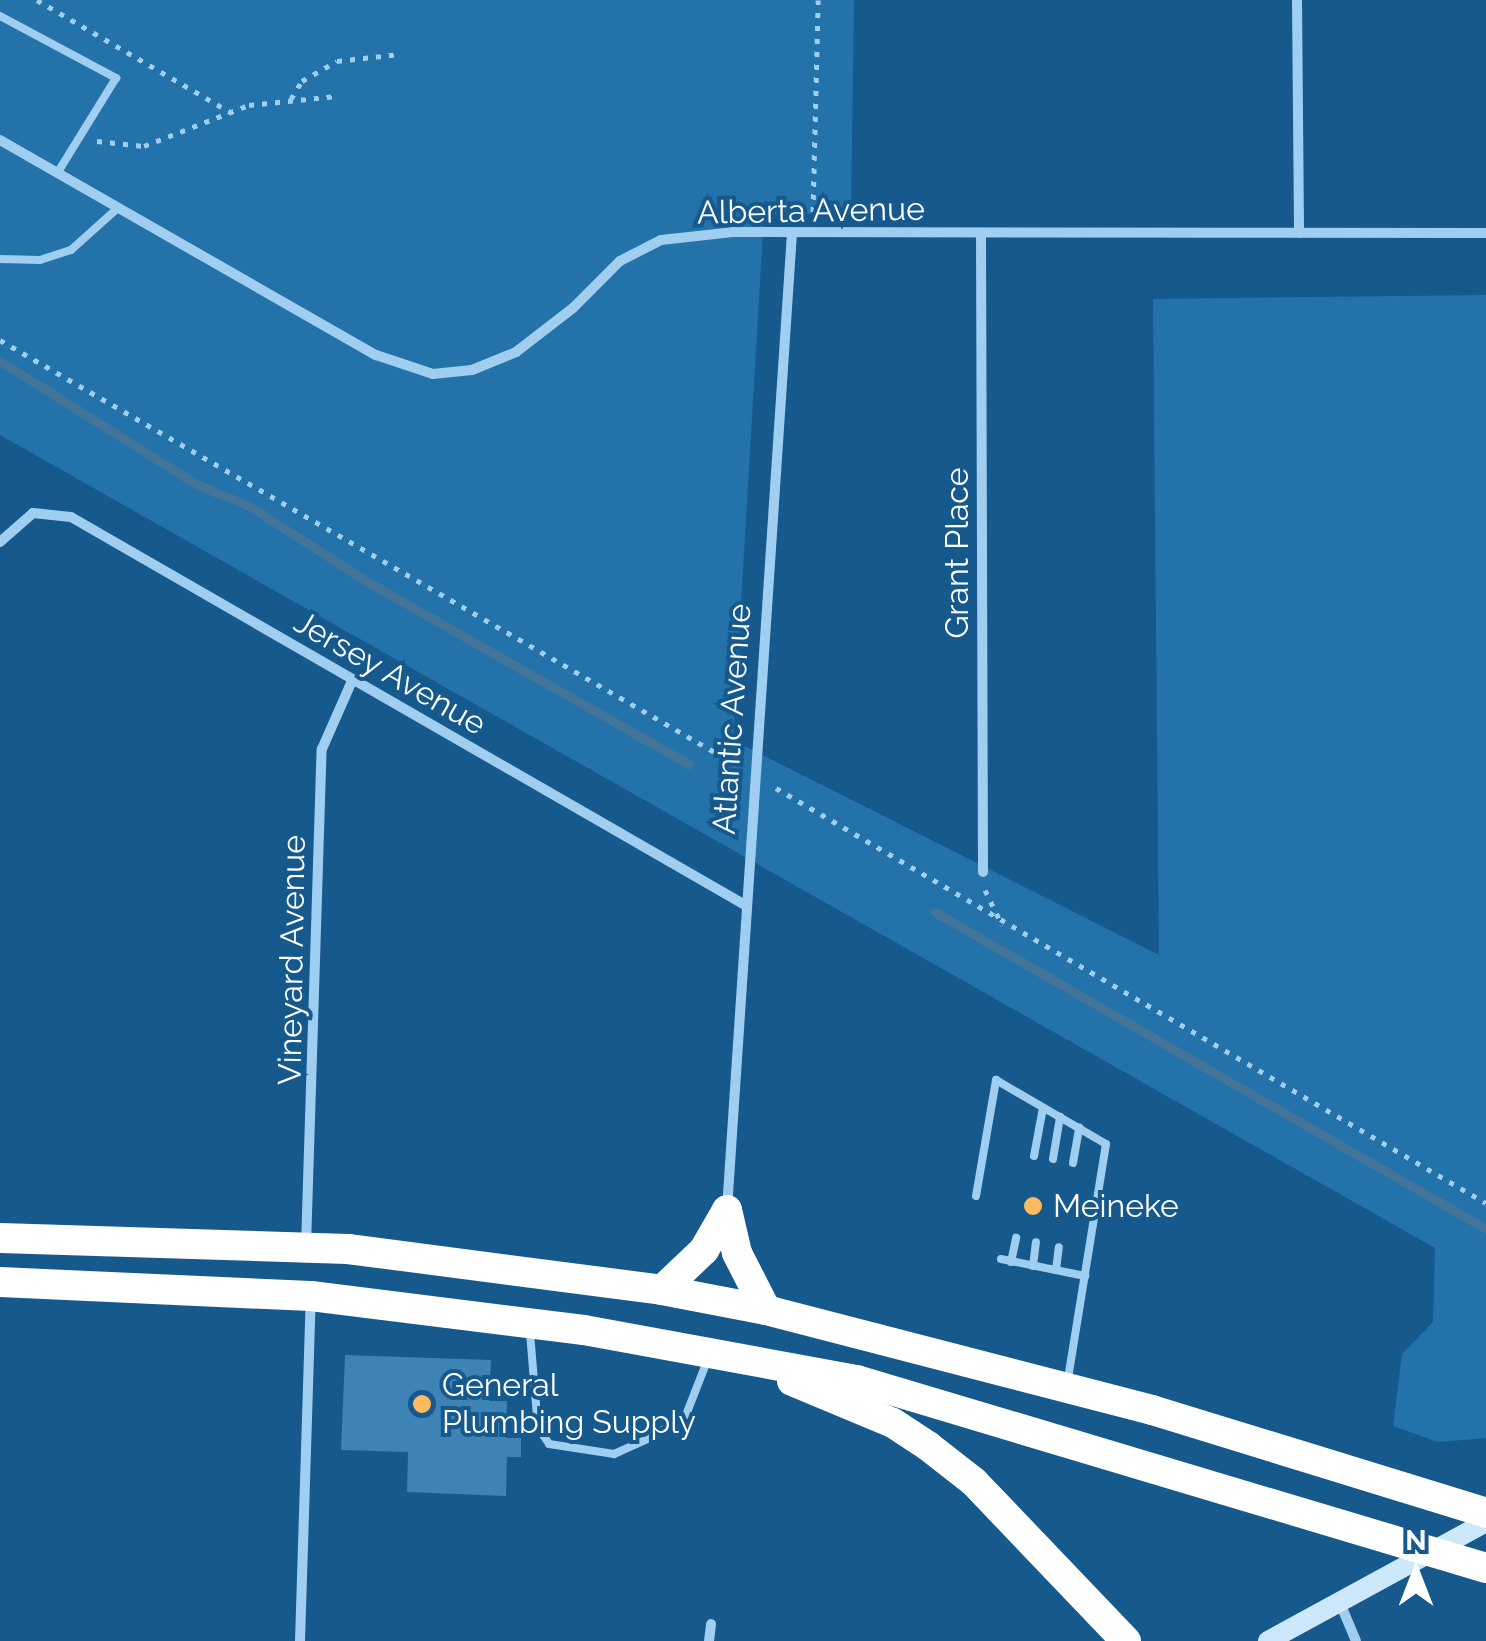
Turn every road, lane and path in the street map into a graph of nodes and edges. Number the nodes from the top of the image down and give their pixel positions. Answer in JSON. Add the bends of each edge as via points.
{"nodes":[{"id":1,"x":38,"y":0,"type":"edge"},
{"id":2,"x":818,"y":0,"type":"edge"},
{"id":3,"x":1296,"y":0,"type":"edge"},
{"id":4,"x":0,"y":16,"type":"edge"},
{"id":5,"x":400,"y":54,"type":"dead end"},
{"id":6,"x":338,"y":96,"type":"dead end"},
{"id":7,"x":291,"y":99,"type":"junction"},
{"id":8,"x":232,"y":113,"type":"junction"},
{"id":9,"x":79,"y":137,"type":"junction"},
{"id":10,"x":0,"y":140,"type":"edge"},
{"id":11,"x":58,"y":172,"type":"junction"},
{"id":12,"x":119,"y":207,"type":"junction"},
{"id":13,"x":792,"y":232,"type":"junction"},
{"id":14,"x":813,"y":232,"type":"junction"},
{"id":15,"x":1298,"y":232,"type":"junction"},
{"id":16,"x":1486,"y":233,"type":"edge"},
{"id":17,"x":981,"y":234,"type":"junction"},
{"id":18,"x":0,"y":259,"type":"edge"},
{"id":19,"x":0,"y":340,"type":"edge"},
{"id":20,"x":0,"y":542,"type":"edge"},
{"id":21,"x":352,"y":681,"type":"junction"},
{"id":22,"x":731,"y":762,"type":"dead end"},
{"id":23,"x":767,"y":783,"type":"dead end"},
{"id":24,"x":983,"y":872,"type":"joint"},
{"id":25,"x":745,"y":905,"type":"junction"},
{"id":26,"x":1003,"y":926,"type":"junction"},
{"id":27,"x":1043,"y":1108,"type":"junction"},
{"id":28,"x":1060,"y":1118,"type":"junction"},
{"id":29,"x":1079,"y":1128,"type":"junction"},
{"id":30,"x":1034,"y":1156,"type":"dead end"},
{"id":31,"x":1053,"y":1159,"type":"dead end"},
{"id":32,"x":1073,"y":1164,"type":"dead end"},
{"id":33,"x":976,"y":1196,"type":"dead end"},
{"id":34,"x":1486,"y":1203,"type":"edge"},
{"id":35,"x":726,"y":1210,"type":"junction"},
{"id":36,"x":0,"y":1238,"type":"edge"},
{"id":37,"x":1016,"y":1238,"type":"dead end"},
{"id":38,"x":1036,"y":1242,"type":"dead end"},
{"id":39,"x":306,"y":1247,"type":"junction"},
{"id":40,"x":1060,"y":1247,"type":"dead end"},
{"id":41,"x":1033,"y":1266,"type":"junction"},
{"id":42,"x":1056,"y":1270,"type":"junction"},
{"id":43,"x":1085,"y":1276,"type":"junction"},
{"id":44,"x":0,"y":1282,"type":"edge"},
{"id":45,"x":662,"y":1290,"type":"junction"},
{"id":46,"x":311,"y":1296,"type":"junction"},
{"id":47,"x":766,"y":1310,"type":"junction"},
{"id":48,"x":530,"y":1323,"type":"junction"},
{"id":49,"x":724,"y":1356,"type":"junction"},
{"id":50,"x":1066,"y":1389,"type":"junction"},
{"id":51,"x":1486,"y":1513,"type":"edge"},
{"id":52,"x":1486,"y":1522,"type":"edge"},
{"id":53,"x":1433,"y":1552,"type":"junction"},
{"id":54,"x":1486,"y":1568,"type":"edge"},
{"id":55,"x":1339,"y":1602,"type":"junction"},
{"id":56,"x":711,"y":1624,"type":"dead end"},
{"id":57,"x":300,"y":1641,"type":"edge"},
{"id":58,"x":709,"y":1641,"type":"edge"},
{"id":59,"x":1126,"y":1641,"type":"edge"},
{"id":60,"x":1268,"y":1641,"type":"edge"},
{"id":61,"x":1356,"y":1641,"type":"edge"}],
"edges":[{"from":1,"to":8,"type":"path"},
{"from":2,"to":14,"type":"path"},
{"from":3,"to":15,"type":"street"},
{"from":4,"to":9,"type":"lane","via":[[116,78]]},
{"from":5,"to":7,"type":"path","via":[[338,61],[302,81]]},
{"from":6,"to":7,"type":"path"},
{"from":7,"to":8,"type":"path"},
{"from":8,"to":9,"type":"path","via":[[144,146]]},
{"from":9,"to":11,"type":"lane"},
{"from":10,"to":11,"type":"street","name":"Alberta Avenue"},
{"from":11,"to":12,"type":"street","name":"Alberta Avenue"},
{"from":12,"to":13,"type":"street","name":"Alberta Avenue","via":[[376,355],[433,374],[472,370],[516,352],[620,261],[661,240]]},
{"from":12,"to":18,"type":"lane","via":[[71,250],[40,260]]},
{"from":13,"to":14,"type":"street","name":"Alberta Avenue"},
{"from":13,"to":25,"type":"street","name":"Atlantic Avenue"},
{"from":14,"to":17,"type":"street","name":"Alberta Avenue"},
{"from":15,"to":16,"type":"street","name":"Alberta Avenue"},
{"from":15,"to":17,"type":"street","name":"Alberta Avenue"},
{"from":17,"to":24,"type":"street","name":"Grant Place"},
{"from":19,"to":22,"type":"path"},
{"from":20,"to":21,"type":"street","name":"Jersey Avenue","via":[[33,513],[71,517]]},
{"from":21,"to":25,"type":"street","name":"Jersey Avenue"},
{"from":21,"to":39,"type":"street","name":"Vineyard Avenue","via":[[322,748]]},
{"from":23,"to":26,"type":"path"},
{"from":24,"to":26,"type":"path"},
{"from":25,"to":35,"type":"street","name":"Atlantic Avenue"},
{"from":26,"to":34,"type":"path"},
{"from":27,"to":28,"type":"lane"},
{"from":27,"to":30,"type":"lane"},
{"from":27,"to":33,"type":"lane","via":[[996,1080]]},
{"from":28,"to":29,"type":"lane"},
{"from":28,"to":31,"type":"lane"},
{"from":29,"to":32,"type":"lane"},
{"from":29,"to":43,"type":"lane","via":[[1106,1144]]},
{"from":35,"to":45,"type":"highway","via":[[692,1265]]},
{"from":35,"to":47,"type":"highway","via":[[737,1253]]},
{"from":36,"to":39,"type":"highway"},
{"from":37,"to":41,"type":"lane","via":[[1006,1261]]},
{"from":38,"to":41,"type":"lane"},
{"from":39,"to":45,"type":"highway"},
{"from":40,"to":42,"type":"lane"},
{"from":41,"to":42,"type":"lane"},
{"from":42,"to":43,"type":"lane"},
{"from":43,"to":50,"type":"lane"},
{"from":44,"to":46,"type":"highway"},
{"from":45,"to":47,"type":"highway"},
{"from":46,"to":48,"type":"highway"},
{"from":46,"to":57,"type":"street"},
{"from":47,"to":50,"type":"highway"},
{"from":48,"to":49,"type":"highway"},
{"from":48,"to":49,"type":"lane","via":[[530,1382],[538,1428],[549,1444],[614,1454],[652,1437],[686,1415]]},
{"from":49,"to":53,"type":"highway","via":[[857,1380]]},
{"from":49,"to":59,"type":"highway","via":[[893,1423],[928,1446],[974,1482]]},
{"from":50,"to":51,"type":"highway"},
{"from":52,"to":53,"type":"street"},
{"from":53,"to":54,"type":"highway"},
{"from":53,"to":55,"type":"street"},
{"from":55,"to":60,"type":"street"},
{"from":55,"to":61,"type":"street"},
{"from":56,"to":58,"type":"street"}]}
